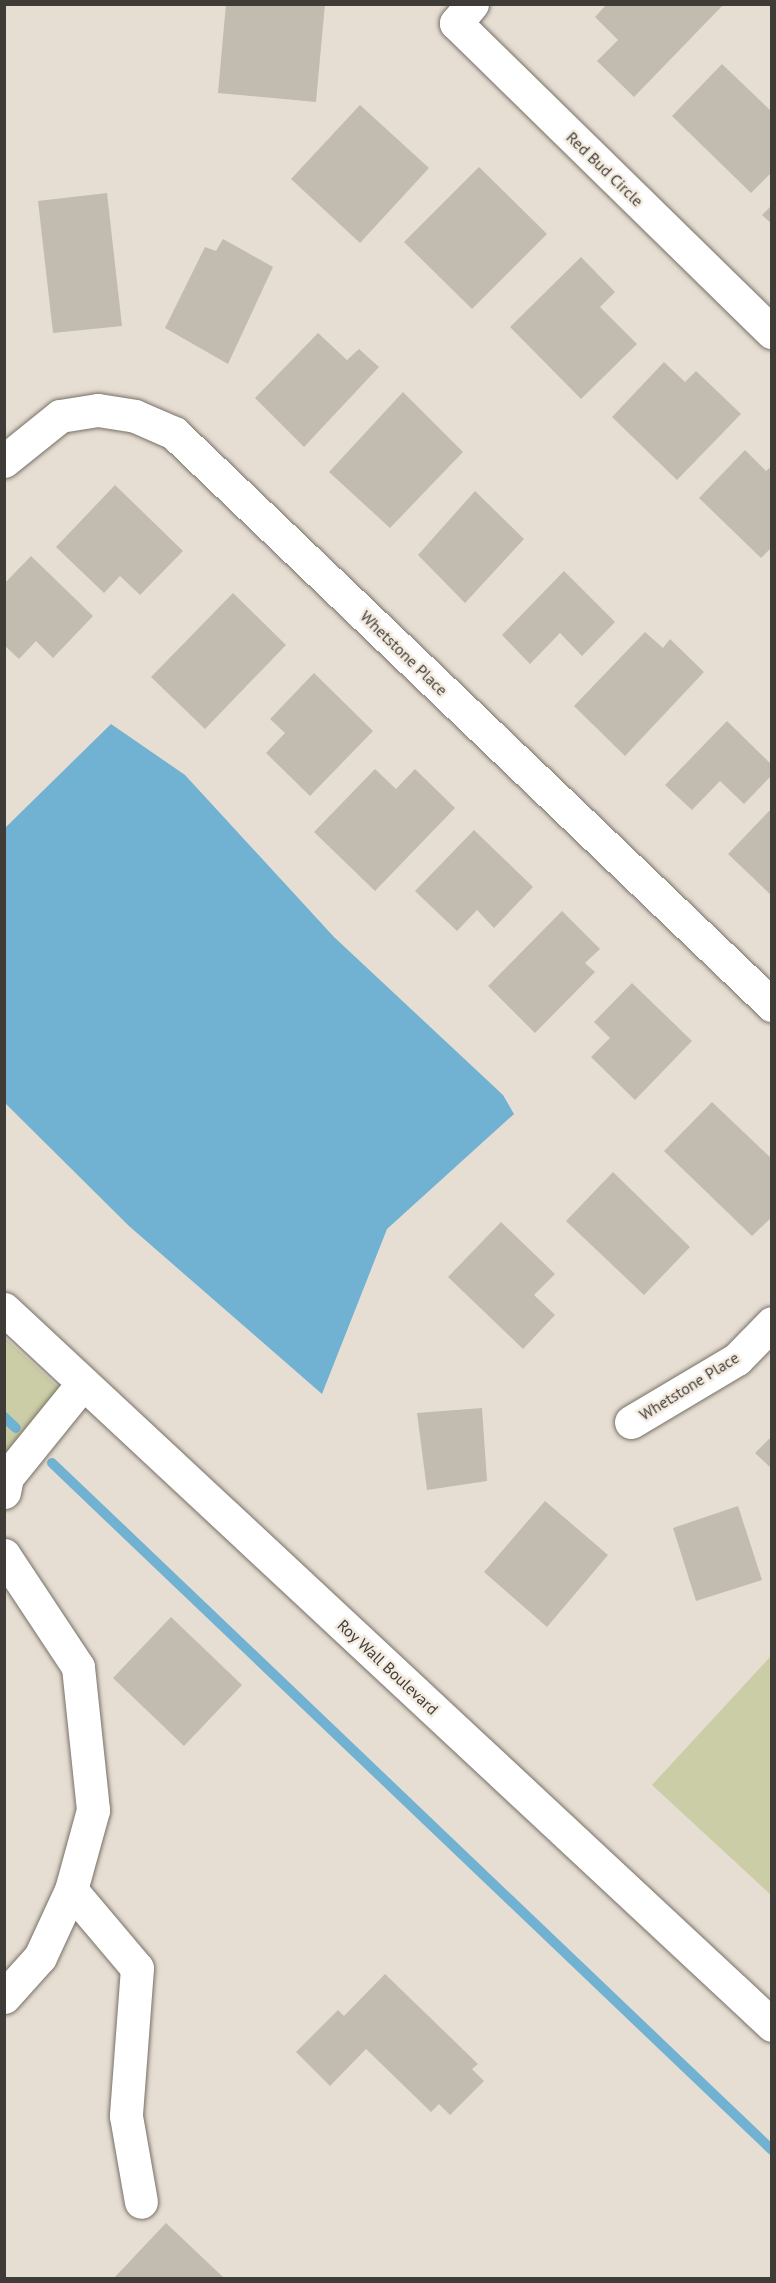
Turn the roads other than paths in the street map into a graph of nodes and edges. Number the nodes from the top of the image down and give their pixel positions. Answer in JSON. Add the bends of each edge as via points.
{"nodes":[{"id":1,"x":472,"y":4,"type":"edge"},
{"id":2,"x":771,"y":332,"type":"edge"},
{"id":3,"x":4,"y":461,"type":"edge"},
{"id":4,"x":771,"y":1005,"type":"edge"},
{"id":5,"x":4,"y":1309,"type":"edge"},
{"id":6,"x":771,"y":1323,"type":"edge"},
{"id":7,"x":83,"y":1383,"type":"junction"},
{"id":8,"x":631,"y":1422,"type":"dead end"},
{"id":9,"x":4,"y":1492,"type":"edge"},
{"id":10,"x":4,"y":1555,"type":"edge"},
{"id":11,"x":71,"y":1890,"type":"junction"},
{"id":12,"x":4,"y":1997,"type":"edge"},
{"id":13,"x":771,"y":2025,"type":"edge"},
{"id":14,"x":141,"y":2202,"type":"dead end"}],
"edges":[{"from":1,"to":2,"type":"street","name":"Red Bud Circle","via":[[456,23]]},
{"from":3,"to":4,"type":"street","name":"Whetstone Place","via":[[27,438],[69,415],[98,410],[135,416],[174,433]]},
{"from":5,"to":7,"type":"street","name":"Roy Wall Boulevard"},
{"from":6,"to":8,"type":"street","name":"Whetstone Place","via":[[737,1359]]},
{"from":7,"to":9,"type":"street","via":[[7,1477]]},
{"from":7,"to":13,"type":"street","name":"Roy Wall Boulevard"},
{"from":10,"to":11,"type":"street","via":[[78,1667],[93,1810]]},
{"from":11,"to":12,"type":"street","via":[[40,1957]]},
{"from":11,"to":14,"type":"street","via":[[137,1968],[126,2116]]}]}
